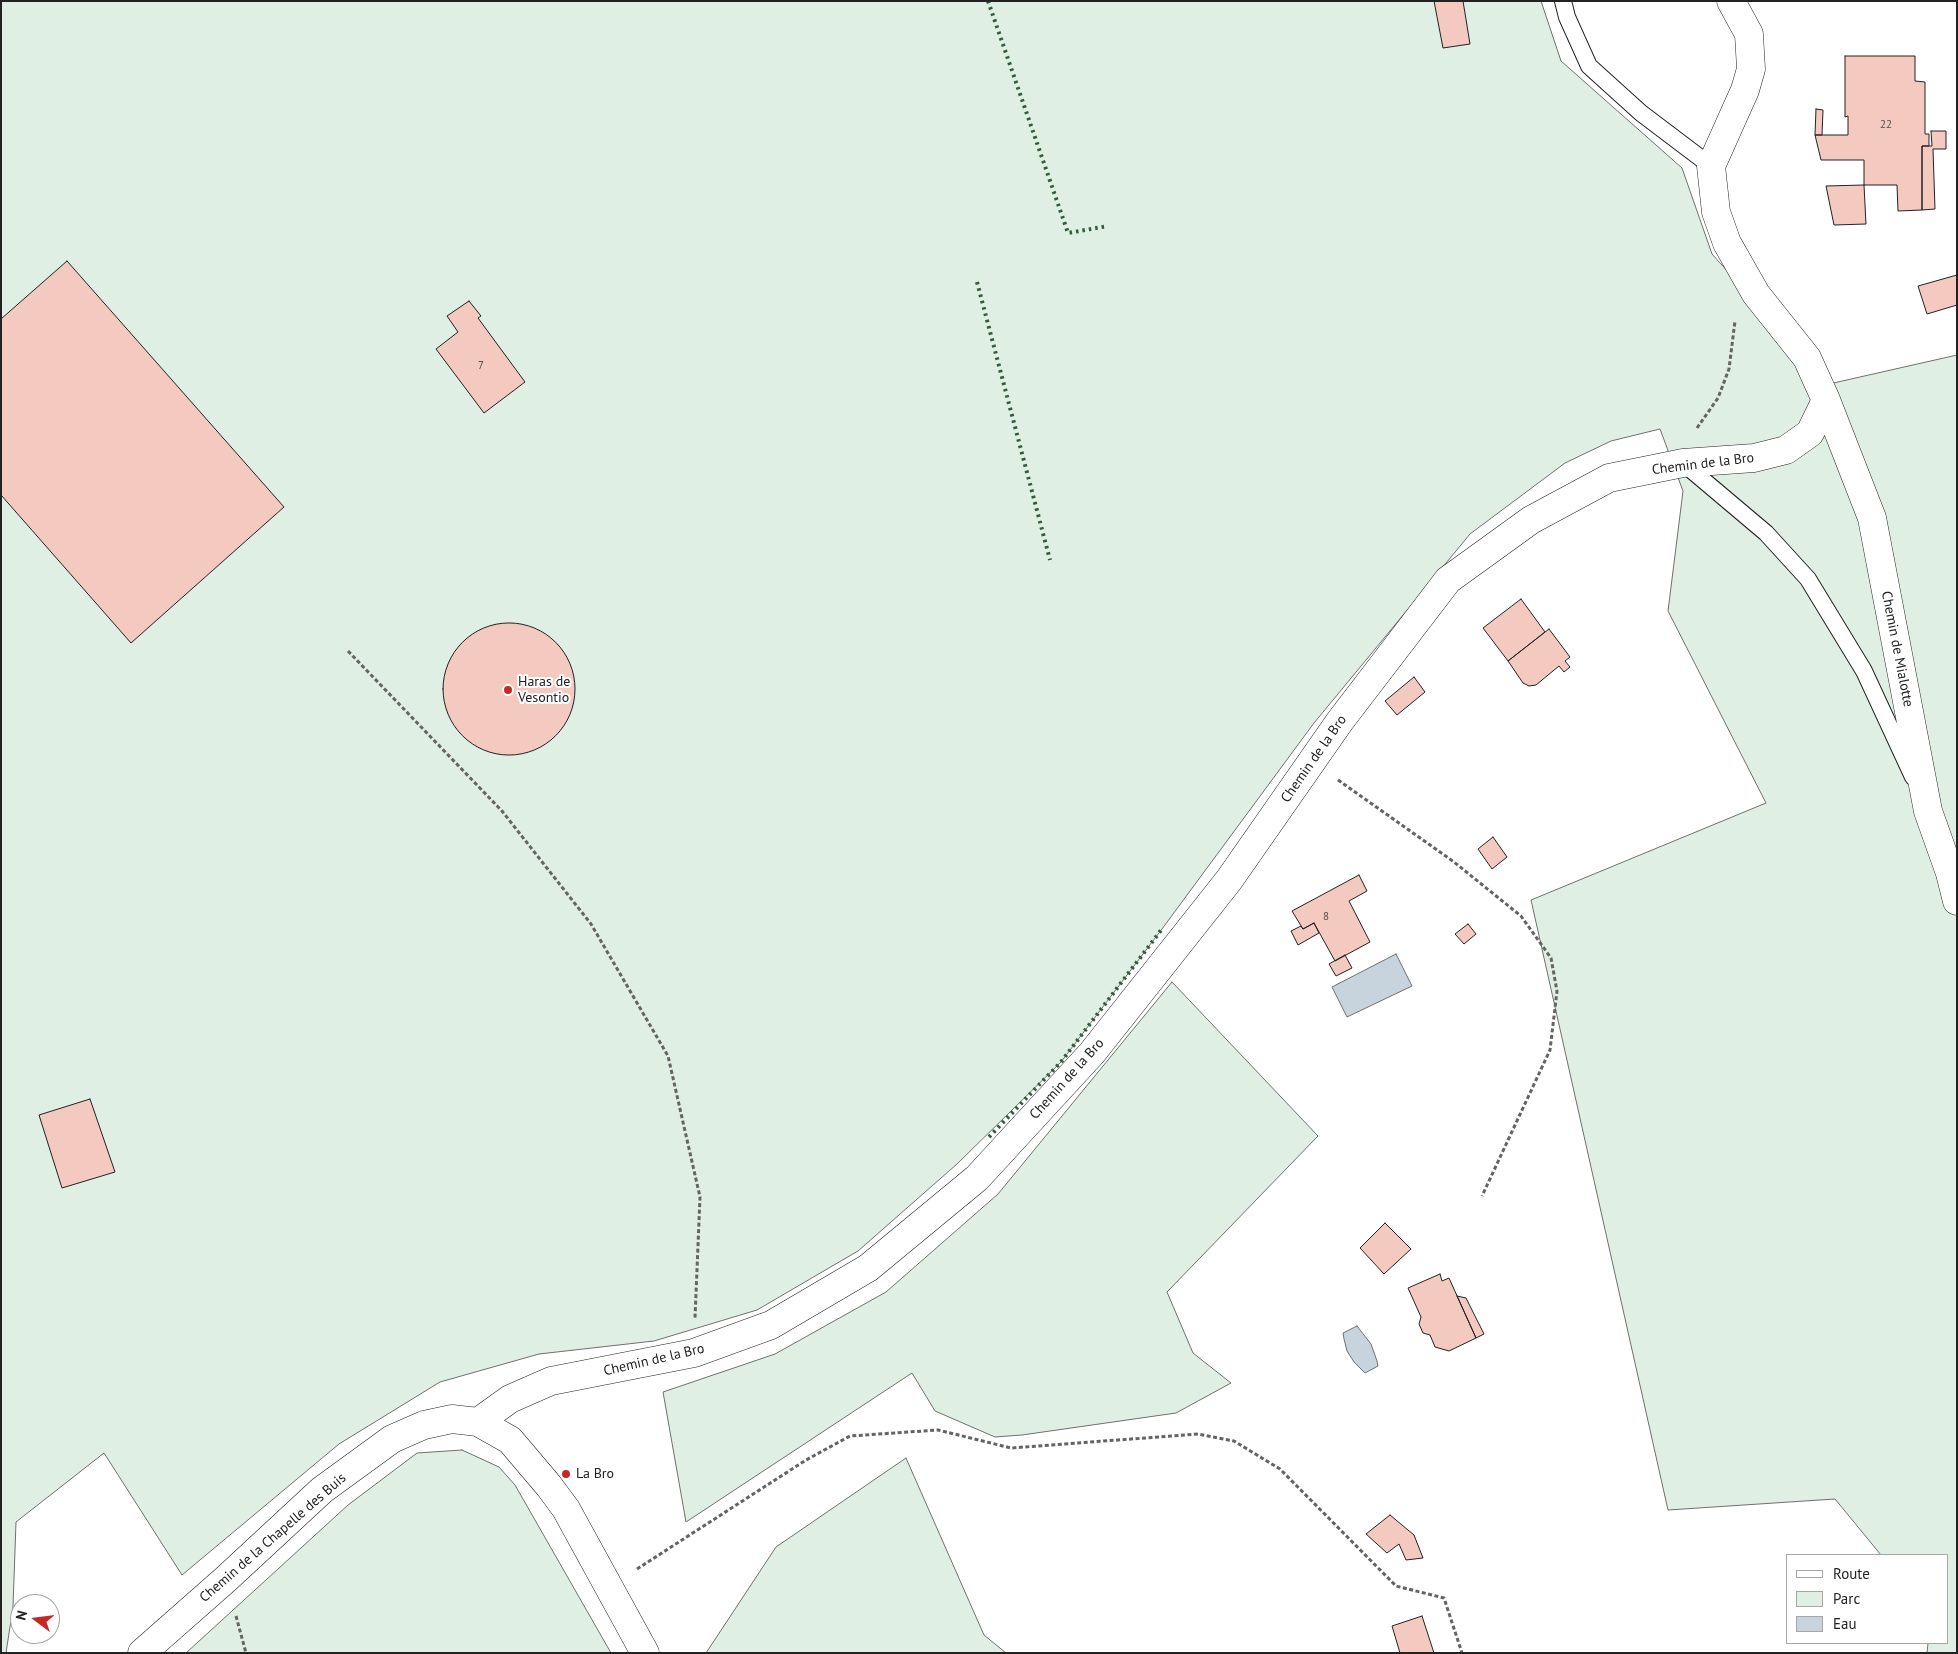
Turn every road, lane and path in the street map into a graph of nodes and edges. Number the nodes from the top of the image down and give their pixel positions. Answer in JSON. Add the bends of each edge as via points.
{"nodes":[{"id":1,"x":1563,"y":1,"type":"edge"},
{"id":2,"x":1733,"y":3,"type":"edge"},
{"id":3,"x":1711,"y":166,"type":"junction"},
{"id":4,"x":1736,"y":315,"type":"dead end"},
{"id":5,"x":1826,"y":400,"type":"junction"},
{"id":6,"x":1696,"y":429,"type":"dead end"},
{"id":7,"x":1683,"y":463,"type":"junction"},
{"id":8,"x":348,"y":651,"type":"dead end"},
{"id":9,"x":1312,"y":762,"type":"junction"},
{"id":10,"x":1928,"y":811,"type":"junction"},
{"id":11,"x":1957,"y":901,"type":"edge"},
{"id":12,"x":1482,"y":1196,"type":"dead end"},
{"id":13,"x":694,"y":1353,"type":"junction"},
{"id":14,"x":478,"y":1422,"type":"junction"},
{"id":15,"x":608,"y":1587,"type":"junction"},
{"id":16,"x":142,"y":1653,"type":"edge"},
{"id":17,"x":645,"y":1653,"type":"edge"},
{"id":18,"x":1462,"y":1653,"type":"edge"}],
"edges":[{"from":1,"to":3,"type":"lane","via":[[1589,66],[1641,113]]},
{"from":2,"to":3,"type":"street","via":[[1749,34],[1751,69]]},
{"from":3,"to":5,"type":"street","via":[[1716,212],[1727,243],[1756,294],[1807,358]]},
{"from":4,"to":6,"type":"path","via":[[1729,368],[1718,398]]},
{"from":5,"to":7,"type":"street","name":"Chemin de la Bro","via":[[1810,433],[1786,450],[1754,458]]},
{"from":5,"to":10,"type":"street","name":"Chemin de Mialotte","via":[[1872,518]]},
{"from":7,"to":9,"type":"street","name":"Chemin de la Bro","via":[[1609,478],[1531,520],[1448,580]]},
{"from":7,"to":10,"type":"lane","via":[[1766,533],[1808,579],[1864,670]]},
{"from":8,"to":13,"type":"path","via":[[502,811],[591,924],[668,1056],[700,1197]]},
{"from":9,"to":12,"type":"path","via":[[1454,862],[1521,916],[1551,958],[1558,991],[1550,1050]]},
{"from":9,"to":13,"type":"street","name":"Chemin de la Bro","via":[[1230,880],[1092,1053],[977,1178],[868,1268],[771,1325]]},
{"from":10,"to":11,"type":"street","name":"Chemin de Mialotte"},
{"from":13,"to":14,"type":"street","name":"Chemin de la Bro","via":[[551,1382],[510,1399]]},
{"from":14,"to":15,"type":"street","name":"Chemin de la Chapelle des Buis","via":[[510,1440],[549,1486],[566,1509]]},
{"from":14,"to":16,"type":"street","name":"Chemin de la Chapelle des Buis","via":[[452,1419],[424,1425],[392,1439],[322,1490]]},
{"from":15,"to":17,"type":"street","name":"Chemin de la Chapelle des Buis"},
{"from":15,"to":18,"type":"path","via":[[806,1460],[850,1436],[938,1430],[1010,1448],[1198,1434],[1234,1440],[1280,1469],[1396,1586],[1444,1598]]}]}
